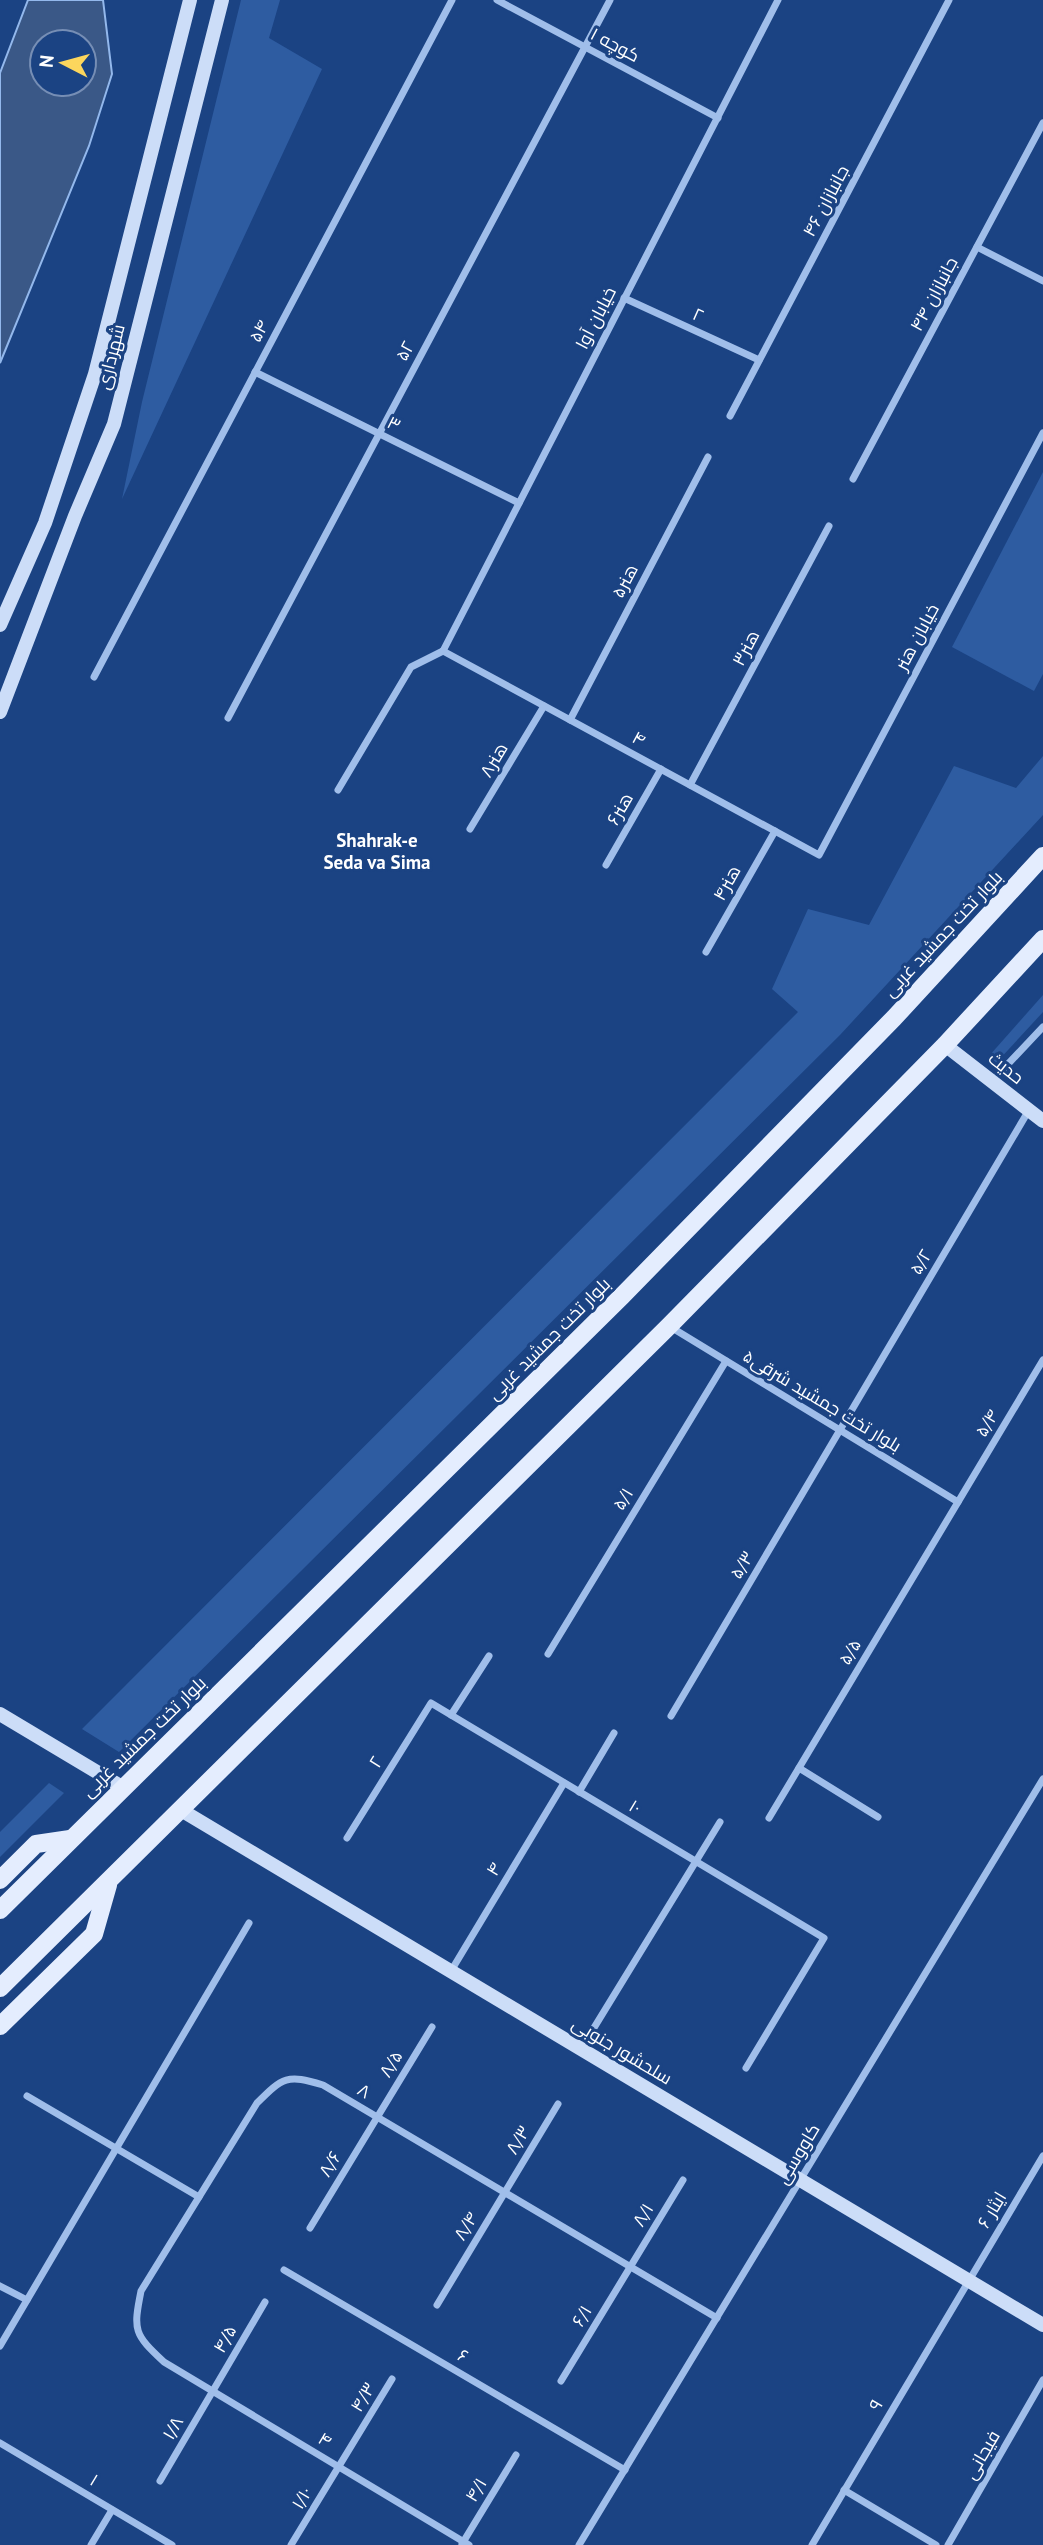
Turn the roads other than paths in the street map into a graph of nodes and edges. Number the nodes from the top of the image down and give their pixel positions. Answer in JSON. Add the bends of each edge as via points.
{"nodes":[{"id":1,"x":190,"y":0,"type":"edge"},
{"id":2,"x":222,"y":0,"type":"edge"},
{"id":3,"x":452,"y":0,"type":"edge"},
{"id":4,"x":497,"y":0,"type":"edge"},
{"id":5,"x":610,"y":0,"type":"edge"},
{"id":6,"x":778,"y":0,"type":"edge"},
{"id":7,"x":949,"y":0,"type":"edge"},
{"id":8,"x":585,"y":47,"type":"junction"},
{"id":9,"x":718,"y":118,"type":"junction"},
{"id":10,"x":1043,"y":123,"type":"edge"},
{"id":11,"x":977,"y":247,"type":"junction"},
{"id":12,"x":1043,"y":281,"type":"edge"},
{"id":13,"x":624,"y":298,"type":"junction"},
{"id":14,"x":759,"y":360,"type":"junction"},
{"id":15,"x":255,"y":372,"type":"junction"},
{"id":16,"x":730,"y":416,"type":"dead end"},
{"id":17,"x":379,"y":434,"type":"junction"},
{"id":18,"x":1042,"y":436,"type":"edge"},
{"id":19,"x":708,"y":457,"type":"dead end"},
{"id":20,"x":853,"y":479,"type":"dead end"},
{"id":21,"x":519,"y":503,"type":"junction"},
{"id":22,"x":829,"y":526,"type":"dead end"},
{"id":23,"x":0,"y":625,"type":"edge"},
{"id":24,"x":443,"y":651,"type":"junction"},
{"id":25,"x":94,"y":677,"type":"dead end"},
{"id":26,"x":544,"y":706,"type":"junction"},
{"id":27,"x":0,"y":712,"type":"edge"},
{"id":28,"x":228,"y":718,"type":"dead end"},
{"id":29,"x":570,"y":720,"type":"junction"},
{"id":30,"x":661,"y":769,"type":"junction"},
{"id":31,"x":690,"y":785,"type":"junction"},
{"id":32,"x":338,"y":790,"type":"dead end"},
{"id":33,"x":470,"y":830,"type":"dead end"},
{"id":34,"x":775,"y":831,"type":"junction"},
{"id":35,"x":819,"y":855,"type":"joint"},
{"id":36,"x":1043,"y":856,"type":"edge"},
{"id":37,"x":606,"y":865,"type":"dead end"},
{"id":38,"x":1043,"y":939,"type":"edge"},
{"id":39,"x":706,"y":952,"type":"dead end"},
{"id":40,"x":1043,"y":1027,"type":"edge"},
{"id":41,"x":945,"y":1045,"type":"junction"},
{"id":42,"x":992,"y":1081,"type":"junction"},
{"id":43,"x":1029,"y":1110,"type":"junction"},
{"id":44,"x":1043,"y":1121,"type":"edge"},
{"id":45,"x":669,"y":1326,"type":"junction"},
{"id":46,"x":1043,"y":1360,"type":"edge"},
{"id":47,"x":726,"y":1361,"type":"junction"},
{"id":48,"x":840,"y":1430,"type":"junction"},
{"id":49,"x":958,"y":1502,"type":"junction"},
{"id":50,"x":548,"y":1654,"type":"dead end"},
{"id":51,"x":489,"y":1656,"type":"dead end"},
{"id":52,"x":431,"y":1703,"type":"joint"},
{"id":53,"x":451,"y":1715,"type":"junction"},
{"id":54,"x":671,"y":1716,"type":"dead end"},
{"id":55,"x":2,"y":1720,"type":"edge"},
{"id":56,"x":614,"y":1733,"type":"dead end"},
{"id":57,"x":799,"y":1768,"type":"junction"},
{"id":58,"x":1043,"y":1779,"type":"edge"},
{"id":59,"x":564,"y":1783,"type":"junction"},
{"id":60,"x":122,"y":1787,"type":"junction"},
{"id":61,"x":579,"y":1792,"type":"junction"},
{"id":62,"x":181,"y":1810,"type":"junction"},
{"id":63,"x":878,"y":1817,"type":"dead end"},
{"id":64,"x":769,"y":1818,"type":"dead end"},
{"id":65,"x":720,"y":1822,"type":"dead end"},
{"id":66,"x":348,"y":1838,"type":"dead end"},
{"id":67,"x":70,"y":1839,"type":"junction"},
{"id":68,"x":695,"y":1861,"type":"junction"},
{"id":69,"x":0,"y":1880,"type":"edge"},
{"id":70,"x":109,"y":1882,"type":"junction"},
{"id":71,"x":0,"y":1910,"type":"edge"},
{"id":72,"x":249,"y":1923,"type":"dead end"},
{"id":73,"x":451,"y":1971,"type":"junction"},
{"id":74,"x":0,"y":1988,"type":"edge"},
{"id":75,"x":0,"y":2026,"type":"edge"},
{"id":76,"x":432,"y":2027,"type":"dead end"},
{"id":77,"x":581,"y":2049,"type":"junction"},
{"id":78,"x":746,"y":2068,"type":"dead end"},
{"id":79,"x":27,"y":2096,"type":"dead end"},
{"id":80,"x":558,"y":2104,"type":"dead end"},
{"id":81,"x":377,"y":2117,"type":"junction"},
{"id":82,"x":116,"y":2148,"type":"junction"},
{"id":83,"x":1043,"y":2156,"type":"edge"},
{"id":84,"x":683,"y":2180,"type":"dead end"},
{"id":85,"x":801,"y":2180,"type":"junction"},
{"id":86,"x":505,"y":2193,"type":"junction"},
{"id":87,"x":199,"y":2197,"type":"junction"},
{"id":88,"x":310,"y":2228,"type":"dead end"},
{"id":89,"x":630,"y":2267,"type":"junction"},
{"id":90,"x":284,"y":2270,"type":"dead end"},
{"id":91,"x":968,"y":2280,"type":"junction"},
{"id":92,"x":0,"y":2286,"type":"edge"},
{"id":93,"x":27,"y":2300,"type":"junction"},
{"id":94,"x":265,"y":2302,"type":"dead end"},
{"id":95,"x":437,"y":2305,"type":"dead end"},
{"id":96,"x":717,"y":2318,"type":"junction"},
{"id":97,"x":1043,"y":2325,"type":"edge"},
{"id":98,"x":0,"y":2346,"type":"edge"},
{"id":99,"x":164,"y":2361,"type":"joint"},
{"id":100,"x":392,"y":2379,"type":"dead end"},
{"id":101,"x":1043,"y":2380,"type":"edge"},
{"id":102,"x":561,"y":2381,"type":"dead end"},
{"id":103,"x":213,"y":2391,"type":"junction"},
{"id":104,"x":0,"y":2443,"type":"edge"},
{"id":105,"x":516,"y":2455,"type":"dead end"},
{"id":106,"x":339,"y":2467,"type":"junction"},
{"id":107,"x":625,"y":2470,"type":"junction"},
{"id":108,"x":160,"y":2481,"type":"dead end"},
{"id":109,"x":844,"y":2490,"type":"junction"},
{"id":110,"x":112,"y":2510,"type":"junction"},
{"id":111,"x":465,"y":2544,"type":"edge"},
{"id":112,"x":91,"y":2545,"type":"edge"},
{"id":113,"x":172,"y":2545,"type":"edge"},
{"id":114,"x":292,"y":2545,"type":"edge"},
{"id":115,"x":579,"y":2545,"type":"edge"},
{"id":116,"x":812,"y":2545,"type":"edge"},
{"id":117,"x":936,"y":2545,"type":"edge"},
{"id":118,"x":948,"y":2545,"type":"edge"}],
"edges":[{"from":1,"to":23,"type":"street","name":"شهرداری","via":[[94,374],[45,523]]},
{"from":2,"to":27,"type":"street","name":"شهرداری","via":[[114,424]]},
{"from":3,"to":15,"type":"street","name":"۵۴"},
{"from":4,"to":8,"type":"street","name":"کوچه ۱"},
{"from":5,"to":8,"type":"street","name":"۵۲"},
{"from":6,"to":9,"type":"street","name":"خیابان آوا"},
{"from":7,"to":14,"type":"street","name":"۴۶ جانبازان"},
{"from":8,"to":9,"type":"street","name":"کوچه ۱"},
{"from":8,"to":17,"type":"street","name":"۵۲"},
{"from":9,"to":13,"type":"street","name":"خیابان آوا"},
{"from":10,"to":11,"type":"street","name":"۴۴ جانبازان"},
{"from":11,"to":12,"type":"street"},
{"from":11,"to":20,"type":"street","name":"۴۴ جانبازان"},
{"from":13,"to":14,"type":"street","name":"۲"},
{"from":13,"to":21,"type":"street","name":"خیابان آوا"},
{"from":14,"to":16,"type":"street","name":"۴۶ جانبازان"},
{"from":15,"to":17,"type":"street","name":"۳"},
{"from":15,"to":25,"type":"street","name":"۵۴"},
{"from":17,"to":21,"type":"street","name":"۳"},
{"from":17,"to":28,"type":"street","name":"۵۲"},
{"from":18,"to":35,"type":"street","name":"خیابان هنر"},
{"from":19,"to":29,"type":"street","name":"هنر۵"},
{"from":21,"to":24,"type":"street","name":"خیابان آوا"},
{"from":22,"to":31,"type":"street","name":"هنر۳"},
{"from":24,"to":26,"type":"street","name":"۴"},
{"from":24,"to":32,"type":"street","via":[[411,667]]},
{"from":26,"to":29,"type":"street","name":"۴"},
{"from":26,"to":33,"type":"street","name":"هنر۸"},
{"from":29,"to":30,"type":"street","name":"۴"},
{"from":30,"to":31,"type":"street","name":"۴"},
{"from":30,"to":37,"type":"street","name":"هنر۶"},
{"from":31,"to":34,"type":"street","name":"۴"},
{"from":34,"to":35,"type":"street","name":"۴"},
{"from":34,"to":39,"type":"street","name":"هنر۴"},
{"from":36,"to":60,"type":"main road","name":"بلوار تخت جمشید غربی","via":[[894,1018],[622,1296]]},
{"from":38,"to":41,"type":"main road"},
{"from":40,"to":42,"type":"street"},
{"from":41,"to":42,"type":"street","name":"حدیث"},
{"from":41,"to":45,"type":"main road"},
{"from":42,"to":43,"type":"street","name":"حدیث"},
{"from":43,"to":44,"type":"street","name":"حدیث"},
{"from":43,"to":48,"type":"street","name":"۵/۲"},
{"from":45,"to":47,"type":"street","name":"بلوار تخت جمشید شرقی۵"},
{"from":45,"to":62,"type":"main road"},
{"from":46,"to":49,"type":"street","name":"۵/۴"},
{"from":47,"to":48,"type":"street","name":"بلوار تخت جمشید شرقی۵"},
{"from":47,"to":50,"type":"street","name":"۵/۱"},
{"from":48,"to":49,"type":"street","name":"بلوار تخت جمشید شرقی۵"},
{"from":48,"to":54,"type":"street","name":"۵/۳"},
{"from":49,"to":57,"type":"street","name":"۵/۵"},
{"from":51,"to":53,"type":"street"},
{"from":52,"to":53,"type":"street","name":"۱۰"},
{"from":52,"to":66,"type":"street","name":"۲"},
{"from":53,"to":59,"type":"street","name":"۱۰"},
{"from":55,"to":60,"type":"street"},
{"from":56,"to":61,"type":"street"},
{"from":57,"to":63,"type":"street"},
{"from":57,"to":64,"type":"street","name":"۵/۵"},
{"from":58,"to":85,"type":"street","name":"کاووسی"},
{"from":59,"to":61,"type":"street","name":"۱۰"},
{"from":59,"to":73,"type":"street","name":"۴"},
{"from":60,"to":67,"type":"main road","name":"بلوار تخت جمشید غربی"},
{"from":61,"to":68,"type":"street","name":"۱۰"},
{"from":62,"to":70,"type":"main road"},
{"from":62,"to":73,"type":"street","name":"سلحشور جنوبی"},
{"from":65,"to":68,"type":"street"},
{"from":67,"to":69,"type":"main road","via":[[36,1844]]},
{"from":67,"to":71,"type":"main road","name":"بلوار تخت جمشید غربی"},
{"from":68,"to":77,"type":"street"},
{"from":68,"to":78,"type":"street","name":"۱۰","via":[[824,1938]]},
{"from":70,"to":74,"type":"main road"},
{"from":70,"to":75,"type":"main road","via":[[94,1934]]},
{"from":72,"to":82,"type":"street"},
{"from":73,"to":77,"type":"street","name":"سلحشور جنوبی"},
{"from":76,"to":81,"type":"street","name":"۸/۵"},
{"from":77,"to":85,"type":"street","name":"سلحشور جنوبی"},
{"from":79,"to":82,"type":"street"},
{"from":80,"to":86,"type":"street","name":"۸/۳"},
{"from":81,"to":86,"type":"street","name":"۸"},
{"from":81,"to":87,"type":"street","name":"۸","via":[[323,2085],[301,2078],[279,2081],[257,2103]]},
{"from":81,"to":88,"type":"street","name":"۸/۶"},
{"from":82,"to":87,"type":"street"},
{"from":82,"to":93,"type":"street"},
{"from":83,"to":91,"type":"street","name":"ایثار ۶"},
{"from":84,"to":89,"type":"street","name":"۸/۱"},
{"from":85,"to":91,"type":"street","name":"سلحشور جنوبی"},
{"from":85,"to":96,"type":"street","name":"کاووسی"},
{"from":86,"to":89,"type":"street","name":"۸"},
{"from":86,"to":95,"type":"street","name":"۸/۴"},
{"from":87,"to":99,"type":"street","name":"۸","via":[[141,2291],[135,2321],[141,2340]]},
{"from":89,"to":96,"type":"street","name":"۸"},
{"from":89,"to":102,"type":"street","name":"۶/۱"},
{"from":90,"to":107,"type":"street","name":"۶"},
{"from":91,"to":97,"type":"street","name":"سلحشور جنوبی"},
{"from":91,"to":109,"type":"street","name":"۹"},
{"from":92,"to":93,"type":"street"},
{"from":93,"to":98,"type":"street"},
{"from":94,"to":103,"type":"street","name":"۴/۵"},
{"from":96,"to":107,"type":"street","name":"کاووسی"},
{"from":99,"to":103,"type":"street","name":"۴"},
{"from":100,"to":106,"type":"street","name":"۴/۳"},
{"from":101,"to":118,"type":"street","name":"فیجانی"},
{"from":103,"to":106,"type":"street","name":"۴"},
{"from":103,"to":108,"type":"street","name":"۱/۸"},
{"from":104,"to":110,"type":"street","name":"۱"},
{"from":105,"to":111,"type":"street","name":"۴/۱"},
{"from":106,"to":111,"type":"street","name":"۴"},
{"from":106,"to":114,"type":"street","name":"۱/۱۰"},
{"from":107,"to":115,"type":"street","name":"کاووسی"},
{"from":109,"to":116,"type":"street","name":"۹"},
{"from":109,"to":117,"type":"street"},
{"from":110,"to":112,"type":"street"},
{"from":110,"to":113,"type":"street","name":"۱"}]}
